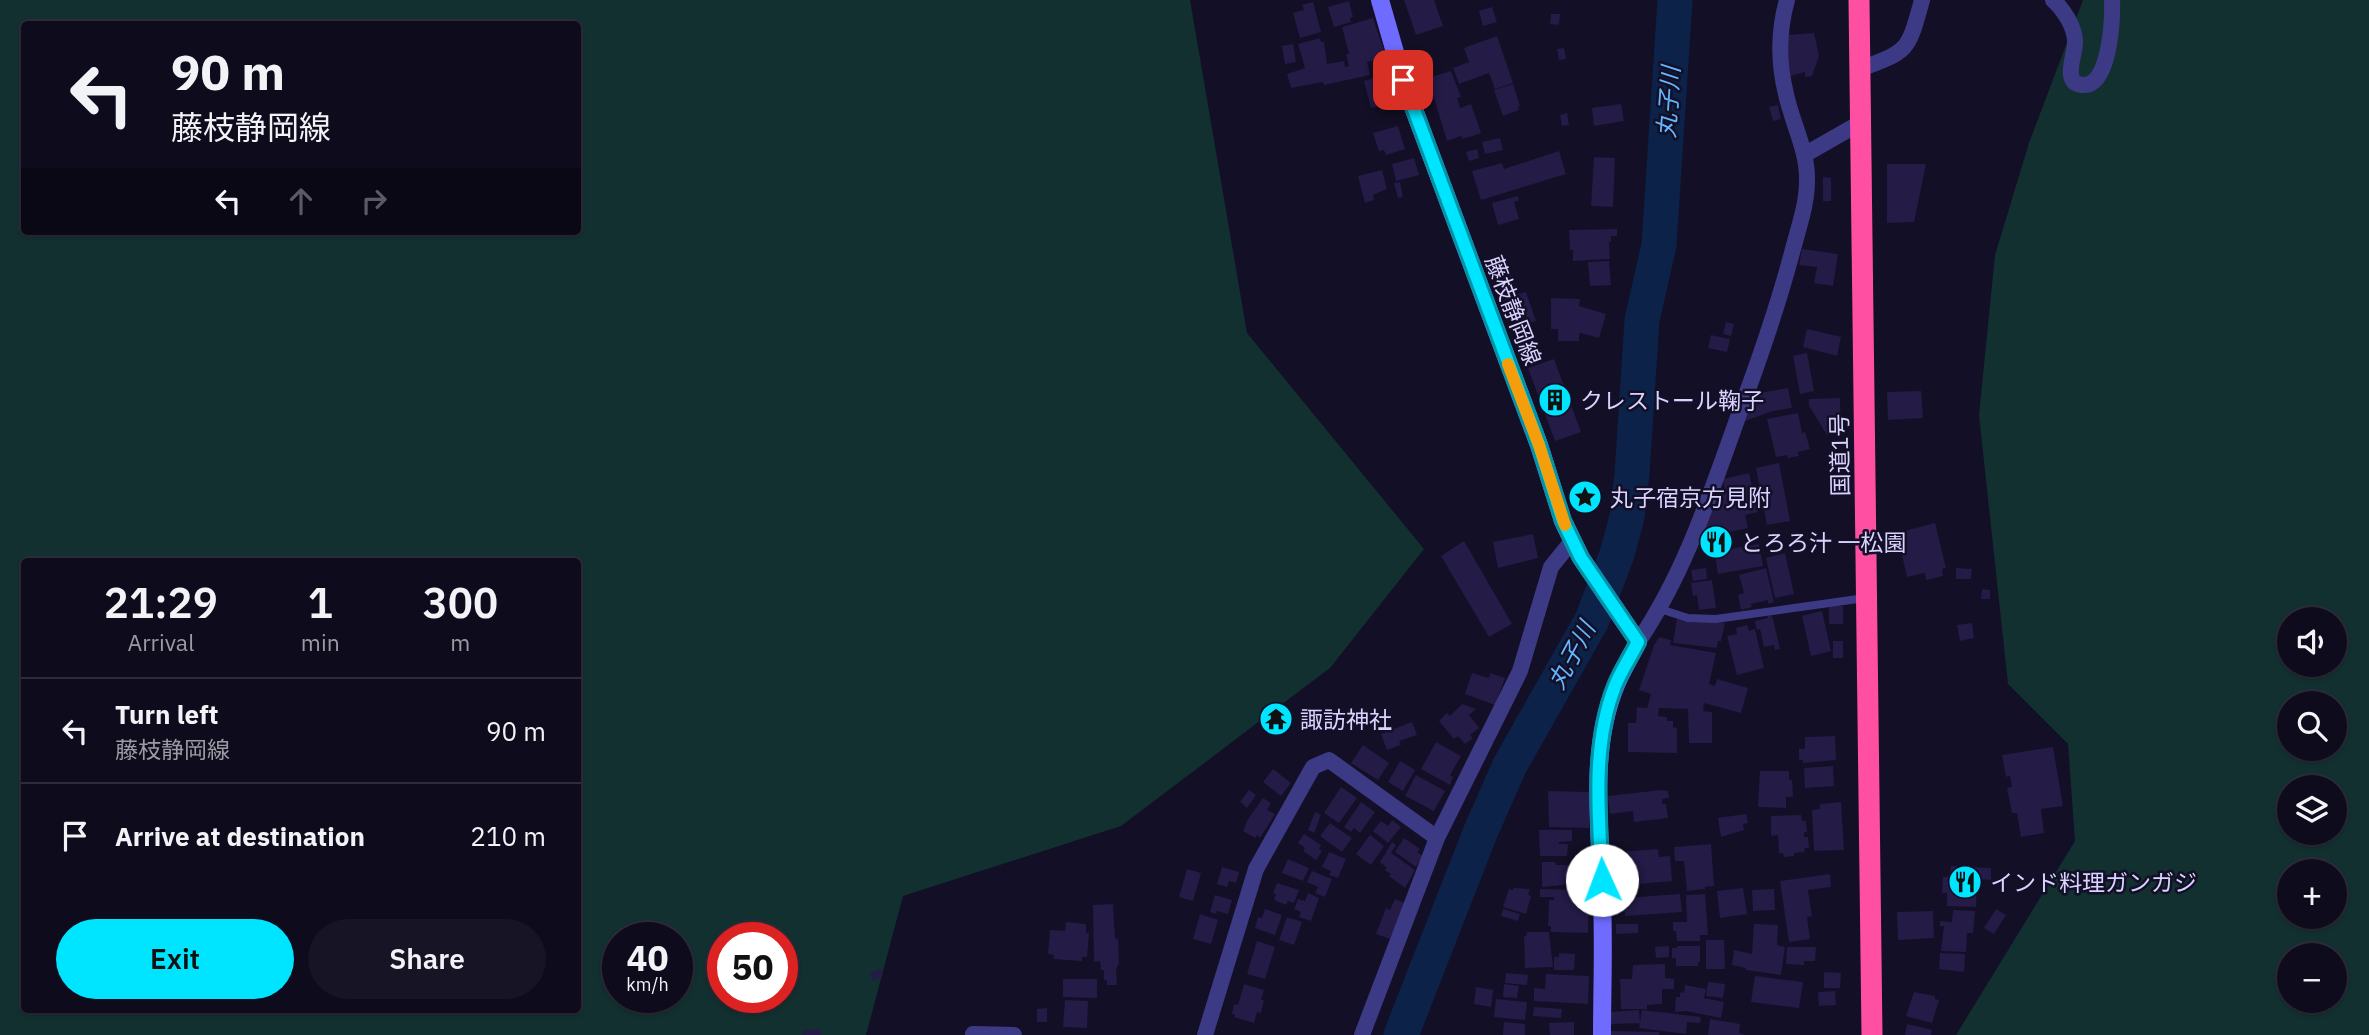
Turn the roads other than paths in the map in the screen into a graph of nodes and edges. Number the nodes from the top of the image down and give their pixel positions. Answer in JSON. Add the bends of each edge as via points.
{"nodes":[{"id":1,"x":1380,"y":0,"type":"edge"},
{"id":2,"x":1787,"y":0,"type":"edge"},
{"id":3,"x":1859,"y":0,"type":"edge"},
{"id":4,"x":1922,"y":0,"type":"edge"},
{"id":5,"x":2053,"y":0,"type":"edge"},
{"id":6,"x":2112,"y":0,"type":"edge"},
{"id":7,"x":1860,"y":69,"type":"junction"},
{"id":8,"x":1860,"y":123,"type":"junction"},
{"id":9,"x":1804,"y":155,"type":"junction"},
{"id":10,"x":1572,"y":541,"type":"junction"},
{"id":11,"x":1868,"y":597,"type":"junction"},
{"id":12,"x":1660,"y":609,"type":"junction"},
{"id":13,"x":1638,"y":642,"type":"junction"},
{"id":14,"x":1437,"y":838,"type":"junction"},
{"id":15,"x":973,"y":1034,"type":"edge"},
{"id":16,"x":1014,"y":1035,"type":"edge"},
{"id":17,"x":1205,"y":1035,"type":"edge"},
{"id":18,"x":1362,"y":1035,"type":"edge"},
{"id":19,"x":1602,"y":1035,"type":"edge"},
{"id":20,"x":1872,"y":1035,"type":"edge"}],
"edges":[{"from":1,"to":10,"type":"main road","name":"藤枝静岡線","via":[[1403,80]]},
{"from":2,"to":9,"type":"street","via":[[1779,52]]},
{"from":3,"to":7,"type":"highway","name":"国道1号"},
{"from":4,"to":7,"type":"street","via":[[1903,50]]},
{"from":5,"to":6,"type":"street","via":[[2072,29],[2076,43],[2070,69],[2082,86],[2099,77],[2103,69]]},
{"from":7,"to":8,"type":"highway","name":"国道1号"},
{"from":8,"to":9,"type":"street"},
{"from":8,"to":11,"type":"highway","name":"国道1号"},
{"from":9,"to":12,"type":"street","via":[[1808,179],[1805,204],[1776,314],[1691,543]]},
{"from":10,"to":13,"type":"main road","name":"藤枝静岡線"},
{"from":10,"to":14,"type":"street","via":[[1551,567],[1520,671]]},
{"from":11,"to":12,"type":"lane","via":[[1716,620]]},
{"from":11,"to":20,"type":"highway","name":"国道1号"},
{"from":12,"to":13,"type":"street"},
{"from":13,"to":19,"type":"main road","via":[[1615,686],[1600,754]]},
{"from":14,"to":17,"type":"street","via":[[1329,761],[1313,767],[1255,869]]},
{"from":14,"to":18,"type":"street"},
{"from":15,"to":16,"type":"street"}]}
